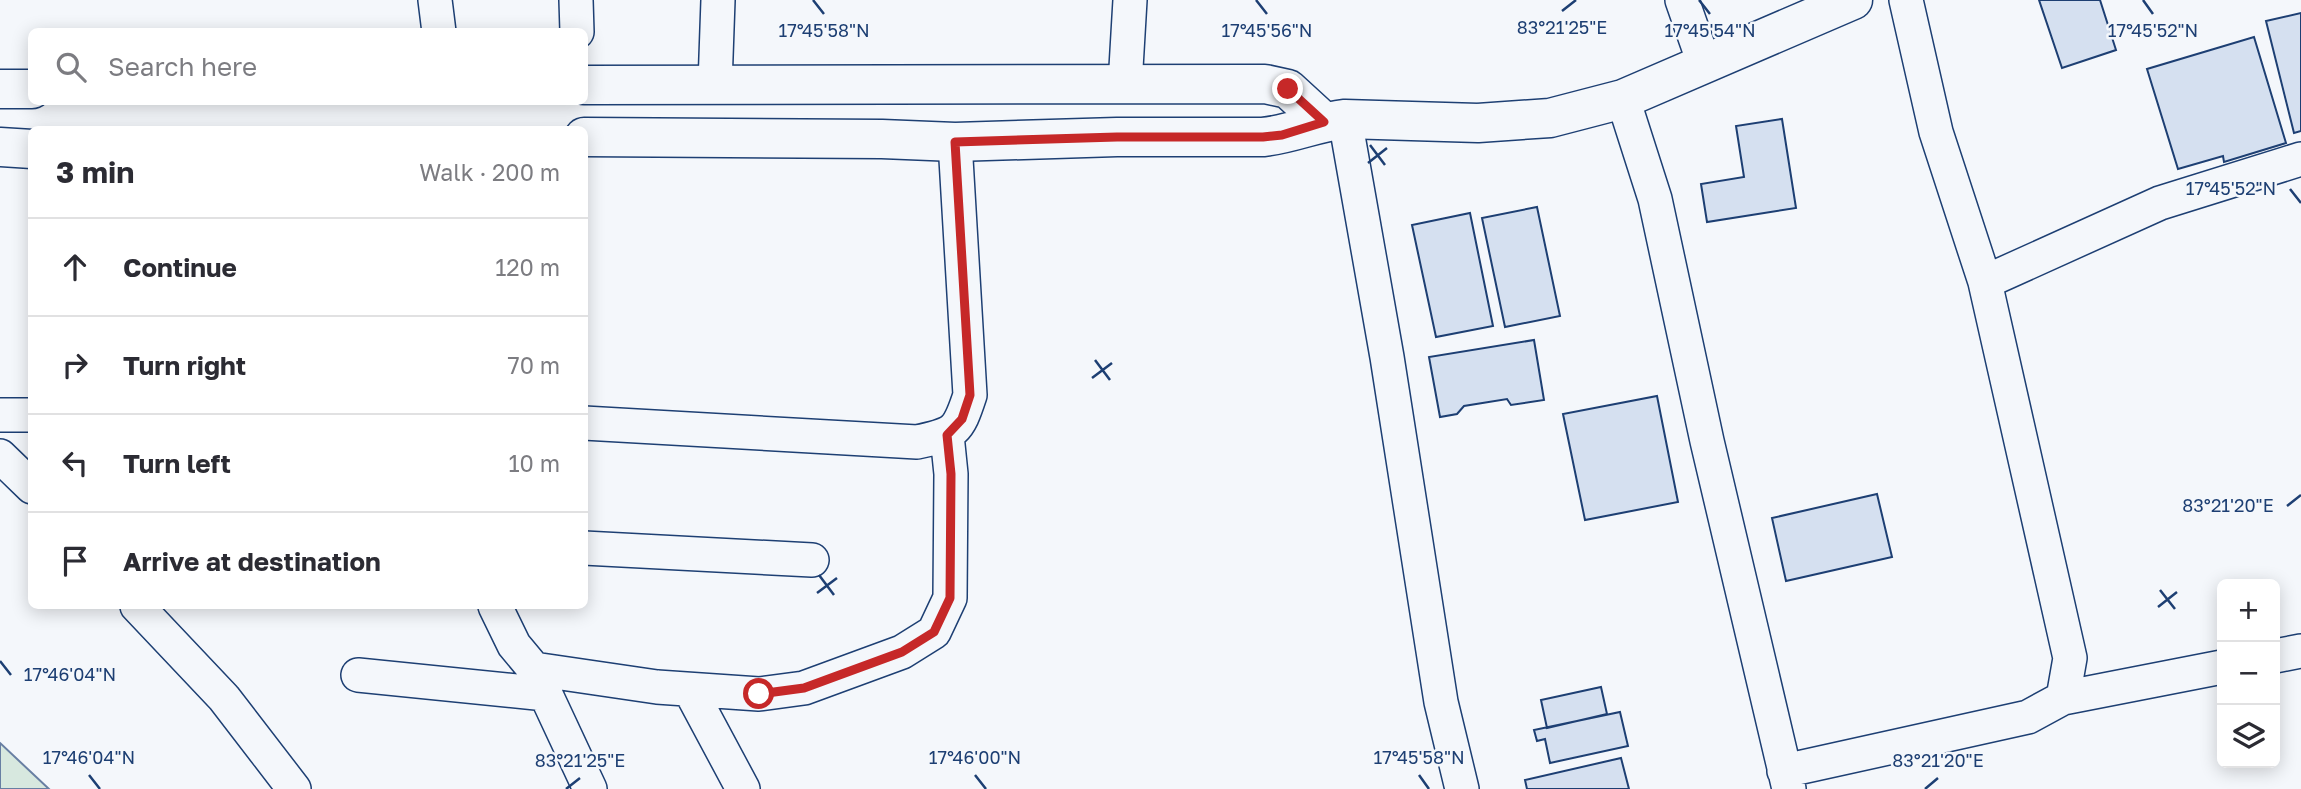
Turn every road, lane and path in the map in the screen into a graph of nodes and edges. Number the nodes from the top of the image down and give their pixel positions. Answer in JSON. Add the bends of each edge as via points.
{"nodes":[{"id":1,"x":435,"y":0,"type":"edge"},
{"id":2,"x":576,"y":0,"type":"edge"},
{"id":3,"x":718,"y":0,"type":"edge"},
{"id":4,"x":1130,"y":0,"type":"edge"},
{"id":5,"x":1682,"y":0,"type":"edge"},
{"id":6,"x":1853,"y":0,"type":"edge"},
{"id":7,"x":1906,"y":0,"type":"edge"},
{"id":8,"x":438,"y":28,"type":"edge"},
{"id":9,"x":577,"y":28,"type":"edge"},
{"id":10,"x":1704,"y":64,"type":"junction"},
{"id":11,"x":588,"y":85,"type":"edge"},
{"id":12,"x":715,"y":85,"type":"junction"},
{"id":13,"x":1125,"y":85,"type":"junction"},
{"id":14,"x":0,"y":89,"type":"edge"},
{"id":15,"x":28,"y":89,"type":"edge"},
{"id":16,"x":1623,"y":99,"type":"junction"},
{"id":17,"x":1334,"y":120,"type":"junction"},
{"id":18,"x":588,"y":136,"type":"edge"},
{"id":19,"x":955,"y":142,"type":"junction"},
{"id":20,"x":0,"y":147,"type":"edge"},
{"id":21,"x":28,"y":149,"type":"edge"},
{"id":22,"x":2300,"y":162,"type":"edge"},
{"id":23,"x":1985,"y":282,"type":"junction"},
{"id":24,"x":0,"y":415,"type":"edge"},
{"id":25,"x":28,"y":415,"type":"edge"},
{"id":26,"x":588,"y":424,"type":"edge"},
{"id":27,"x":947,"y":435,"type":"junction"},
{"id":28,"x":0,"y":456,"type":"edge"},
{"id":29,"x":28,"y":483,"type":"edge"},
{"id":30,"x":588,"y":548,"type":"edge"},
{"id":31,"x":812,"y":560,"type":"dead end"},
{"id":32,"x":140,"y":609,"type":"edge"},
{"id":33,"x":496,"y":609,"type":"edge"},
{"id":34,"x":2301,"y":651,"type":"edge"},
{"id":35,"x":2280,"y":655,"type":"edge"},
{"id":36,"x":2217,"y":668,"type":"edge"},
{"id":37,"x":358,"y":675,"type":"dead end"},
{"id":38,"x":540,"y":682,"type":"junction"},
{"id":39,"x":690,"y":690,"type":"junction"},
{"id":40,"x":2063,"y":698,"type":"junction"},
{"id":41,"x":1787,"y":780,"type":"edge"},
{"id":42,"x":294,"y":789,"type":"edge"},
{"id":43,"x":590,"y":789,"type":"edge"},
{"id":44,"x":743,"y":789,"type":"edge"},
{"id":45,"x":1462,"y":789,"type":"edge"}],
"edges":[{"from":1,"to":8,"type":"street"},
{"from":2,"to":9,"type":"street"},
{"from":3,"to":12,"type":"street"},
{"from":4,"to":13,"type":"street"},
{"from":5,"to":10,"type":"street"},
{"from":6,"to":10,"type":"street"},
{"from":7,"to":23,"type":"street","via":[[1936,132]]},
{"from":10,"to":16,"type":"street"},
{"from":11,"to":12,"type":"street"},
{"from":12,"to":13,"type":"street"},
{"from":13,"to":17,"type":"street","via":[[1265,84],[1288,89]]},
{"from":14,"to":15,"type":"street"},
{"from":16,"to":17,"type":"street","via":[[1526,120]]},
{"from":16,"to":41,"type":"street","via":[[1655,199]]},
{"from":17,"to":19,"type":"street","via":[[1263,137]]},
{"from":17,"to":45,"type":"street","via":[[1387,358],[1441,702]]},
{"from":18,"to":19,"type":"street"},
{"from":19,"to":27,"type":"street","via":[[970,395],[962,419]]},
{"from":20,"to":21,"type":"street"},
{"from":22,"to":23,"type":"street","via":[[2160,203]]},
{"from":23,"to":40,"type":"street","via":[[2070,658]]},
{"from":24,"to":25,"type":"street"},
{"from":26,"to":27,"type":"street","via":[[917,442]]},
{"from":27,"to":39,"type":"street","via":[[950,598],[934,632],[902,652],[804,688],[759,694]]},
{"from":28,"to":29,"type":"street"},
{"from":30,"to":31,"type":"street"},
{"from":32,"to":42,"type":"street","via":[[224,698]]},
{"from":33,"to":38,"type":"street"},
{"from":34,"to":35,"type":"street"},
{"from":36,"to":40,"type":"street"},
{"from":37,"to":38,"type":"street"},
{"from":38,"to":39,"type":"street"},
{"from":38,"to":43,"type":"street"},
{"from":39,"to":44,"type":"street"},
{"from":40,"to":41,"type":"street","via":[[2028,718]]}]}
